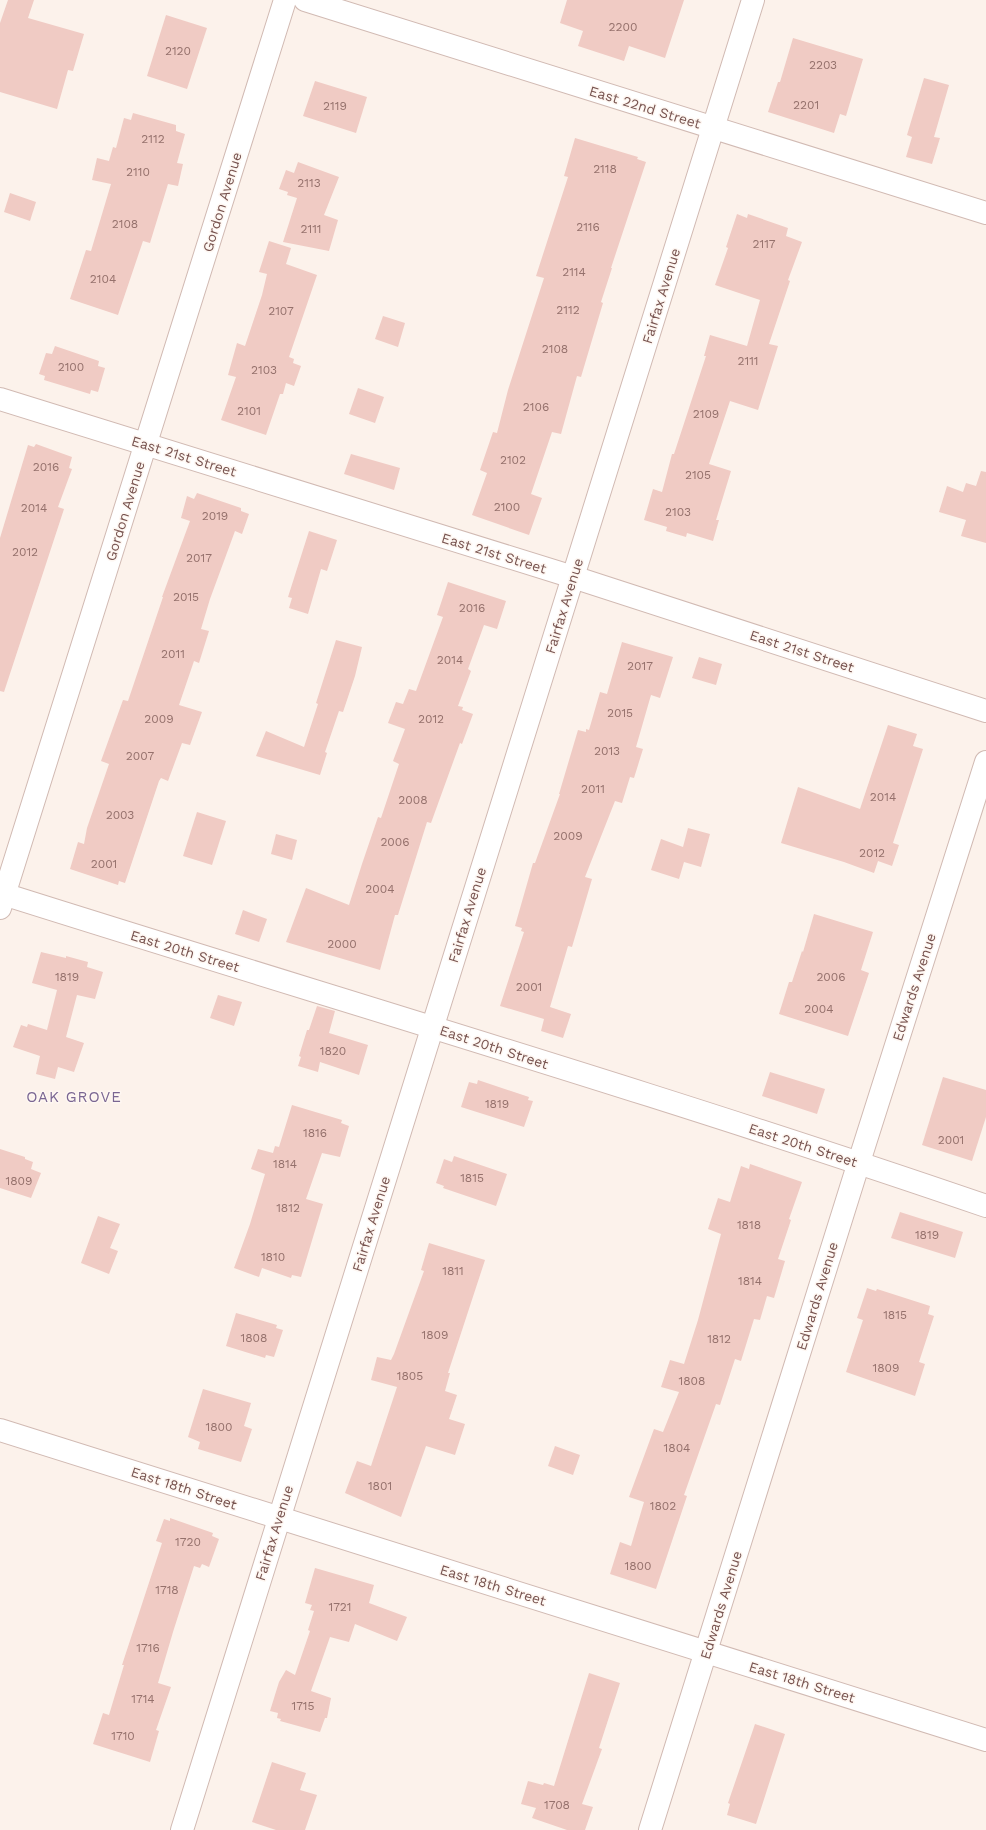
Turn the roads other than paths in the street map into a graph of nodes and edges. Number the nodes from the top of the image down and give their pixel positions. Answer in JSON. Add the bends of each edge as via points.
{"nodes":[{"id":1,"x":285,"y":0,"type":"edge"},
{"id":2,"x":305,"y":0,"type":"edge"},
{"id":3,"x":753,"y":0,"type":"edge"},
{"id":4,"x":713,"y":128,"type":"junction"},
{"id":5,"x":986,"y":213,"type":"edge"},
{"id":6,"x":0,"y":399,"type":"edge"},
{"id":7,"x":146,"y":445,"type":"junction"},
{"id":8,"x":573,"y":577,"type":"junction"},
{"id":9,"x":986,"y":711,"type":"edge"},
{"id":10,"x":986,"y":762,"type":"edge"},
{"id":11,"x":1,"y":899,"type":"edge"},
{"id":12,"x":432,"y":1027,"type":"junction"},
{"id":13,"x":859,"y":1162,"type":"junction"},
{"id":14,"x":986,"y":1206,"type":"edge"},
{"id":15,"x":0,"y":1430,"type":"edge"},
{"id":16,"x":279,"y":1518,"type":"junction"},
{"id":17,"x":706,"y":1652,"type":"junction"},
{"id":18,"x":986,"y":1740,"type":"edge"},
{"id":19,"x":182,"y":1830,"type":"edge"},
{"id":20,"x":650,"y":1830,"type":"edge"}],
"edges":[{"from":1,"to":7,"type":"street","name":"Gordon Avenue"},
{"from":2,"to":4,"type":"street","name":"East 22nd Street"},
{"from":3,"to":4,"type":"street","name":"Fairfax Avenue"},
{"from":4,"to":5,"type":"street","name":"East 22nd Street"},
{"from":4,"to":8,"type":"street","name":"Fairfax Avenue"},
{"from":6,"to":7,"type":"street","name":"East 21st Street"},
{"from":7,"to":8,"type":"street","name":"East 21st Street"},
{"from":7,"to":11,"type":"street","name":"Gordon Avenue"},
{"from":8,"to":9,"type":"street","name":"East 21st Street"},
{"from":8,"to":12,"type":"street","name":"Fairfax Avenue"},
{"from":10,"to":13,"type":"street","name":"Edwards Avenue"},
{"from":11,"to":12,"type":"street","name":"East 20th Street"},
{"from":12,"to":13,"type":"street","name":"East 20th Street"},
{"from":12,"to":16,"type":"street","name":"Fairfax Avenue"},
{"from":13,"to":14,"type":"street","name":"East 20th Street"},
{"from":13,"to":17,"type":"street","name":"Edwards Avenue"},
{"from":15,"to":16,"type":"street","name":"East 18th Street"},
{"from":16,"to":17,"type":"street","name":"East 18th Street"},
{"from":16,"to":19,"type":"street","name":"Fairfax Avenue"},
{"from":17,"to":18,"type":"street","name":"East 18th Street"},
{"from":17,"to":20,"type":"street","name":"Edwards Avenue"}]}
